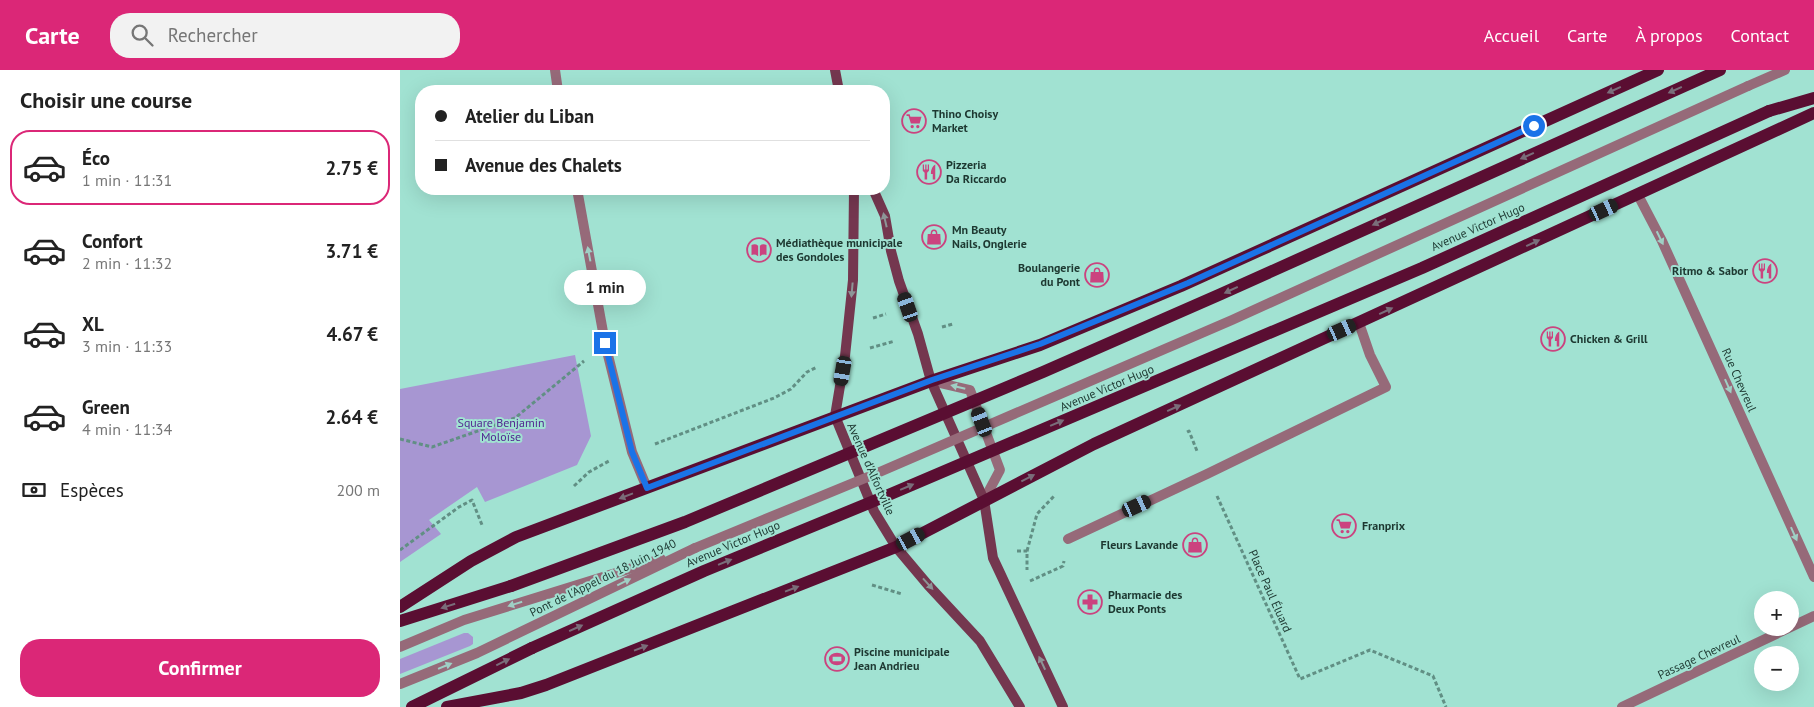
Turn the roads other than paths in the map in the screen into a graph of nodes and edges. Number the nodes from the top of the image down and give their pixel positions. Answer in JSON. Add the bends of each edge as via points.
{"nodes":[{"id":1,"x":554,"y":70,"type":"edge"},
{"id":2,"x":835,"y":70,"type":"edge"},
{"id":3,"x":1658,"y":70,"type":"edge"},
{"id":4,"x":1720,"y":70,"type":"edge"},
{"id":5,"x":1785,"y":70,"type":"edge"},
{"id":6,"x":557,"y":85,"type":"edge"},
{"id":7,"x":838,"y":85,"type":"edge"},
{"id":8,"x":1814,"y":98,"type":"edge"},
{"id":9,"x":1814,"y":113,"type":"edge"},
{"id":10,"x":1638,"y":194,"type":"junction"},
{"id":11,"x":578,"y":195,"type":"edge"},
{"id":12,"x":854,"y":195,"type":"edge"},
{"id":13,"x":876,"y":195,"type":"edge"},
{"id":14,"x":1359,"y":323,"type":"junction"},
{"id":15,"x":932,"y":380,"type":"junction"},
{"id":16,"x":835,"y":416,"type":"junction"},
{"id":17,"x":647,"y":488,"type":"junction"},
{"id":18,"x":984,"y":500,"type":"junction"},
{"id":19,"x":1068,"y":539,"type":"dead end"},
{"id":20,"x":896,"y":547,"type":"junction"},
{"id":21,"x":696,"y":548,"type":"junction"},
{"id":22,"x":1814,"y":577,"type":"edge"},
{"id":23,"x":400,"y":607,"type":"edge"},
{"id":24,"x":1814,"y":616,"type":"edge"},
{"id":25,"x":400,"y":621,"type":"edge"},
{"id":26,"x":400,"y":647,"type":"edge"},
{"id":27,"x":400,"y":684,"type":"edge"},
{"id":28,"x":412,"y":707,"type":"edge"},
{"id":29,"x":447,"y":707,"type":"edge"},
{"id":30,"x":1020,"y":707,"type":"edge"},
{"id":31,"x":1063,"y":707,"type":"edge"},
{"id":32,"x":1622,"y":707,"type":"edge"}],
"edges":[{"from":1,"to":6,"type":"street"},
{"from":2,"to":7,"type":"main road"},
{"from":3,"to":15,"type":"main road","one_way":true,"via":[[1173,290],[1040,344]]},
{"from":4,"to":25,"type":"main road","one_way":true,"bridge":true,"via":[[1221,294],[865,448],[598,555]]},
{"from":5,"to":21,"type":"street","name":"Avenue Victor Hugo","bridge":true,"via":[[1232,320]]},
{"from":28,"to":8,"type":"main road","name":"Avenue Victor Hugo","one_way":true,"bridge":true,"via":[[532,648],[704,571],[1422,268],[1769,111]]},
{"from":9,"to":10,"type":"main road"},
{"from":14,"to":10,"type":"main road","one_way":true},
{"from":10,"to":22,"type":"street","name":"Rue Chevreul","one_way":true},
{"from":17,"to":11,"type":"street","one_way":true,"via":[[632,452],[605,343]]},
{"from":12,"to":16,"type":"main road","name":"Avenue d'Alfortville","one_way":true,"via":[[853,280],[846,356]]},
{"from":15,"to":13,"type":"main road","one_way":true,"via":[[899,281],[885,216]]},
{"from":18,"to":14,"type":"main road","one_way":true,"via":[[1094,444]]},
{"from":14,"to":19,"type":"street","via":[[1386,387]]},
{"from":15,"to":16,"type":"main road"},
{"from":15,"to":18,"type":"main road"},
{"from":18,"to":15,"type":"street","one_way":true,"via":[[1000,470],[970,390]]},
{"from":16,"to":17,"type":"main road"},
{"from":16,"to":20,"type":"main road","name":"Avenue d'Alfortville","via":[[874,511]]},
{"from":17,"to":23,"type":"main road","one_way":true,"via":[[516,537],[471,561]]},
{"from":18,"to":20,"type":"main road"},
{"from":31,"to":18,"type":"main road","one_way":true,"via":[[993,558]]},
{"from":29,"to":20,"type":"main road","one_way":true,"via":[[546,686]]},
{"from":20,"to":30,"type":"main road","name":"Avenue d'Alfortville","one_way":true,"via":[[980,641]]},
{"from":21,"to":26,"type":"street","name":"Pont de l'Appel du 18 Juin 1940","one_way":true,"via":[[464,620]]},
{"from":27,"to":21,"type":"street","name":"Pont de l'Appel du 18 Juin 1940","one_way":true,"via":[[477,653]]},
{"from":24,"to":32,"type":"street","name":"Passage Chevreul"}]}
